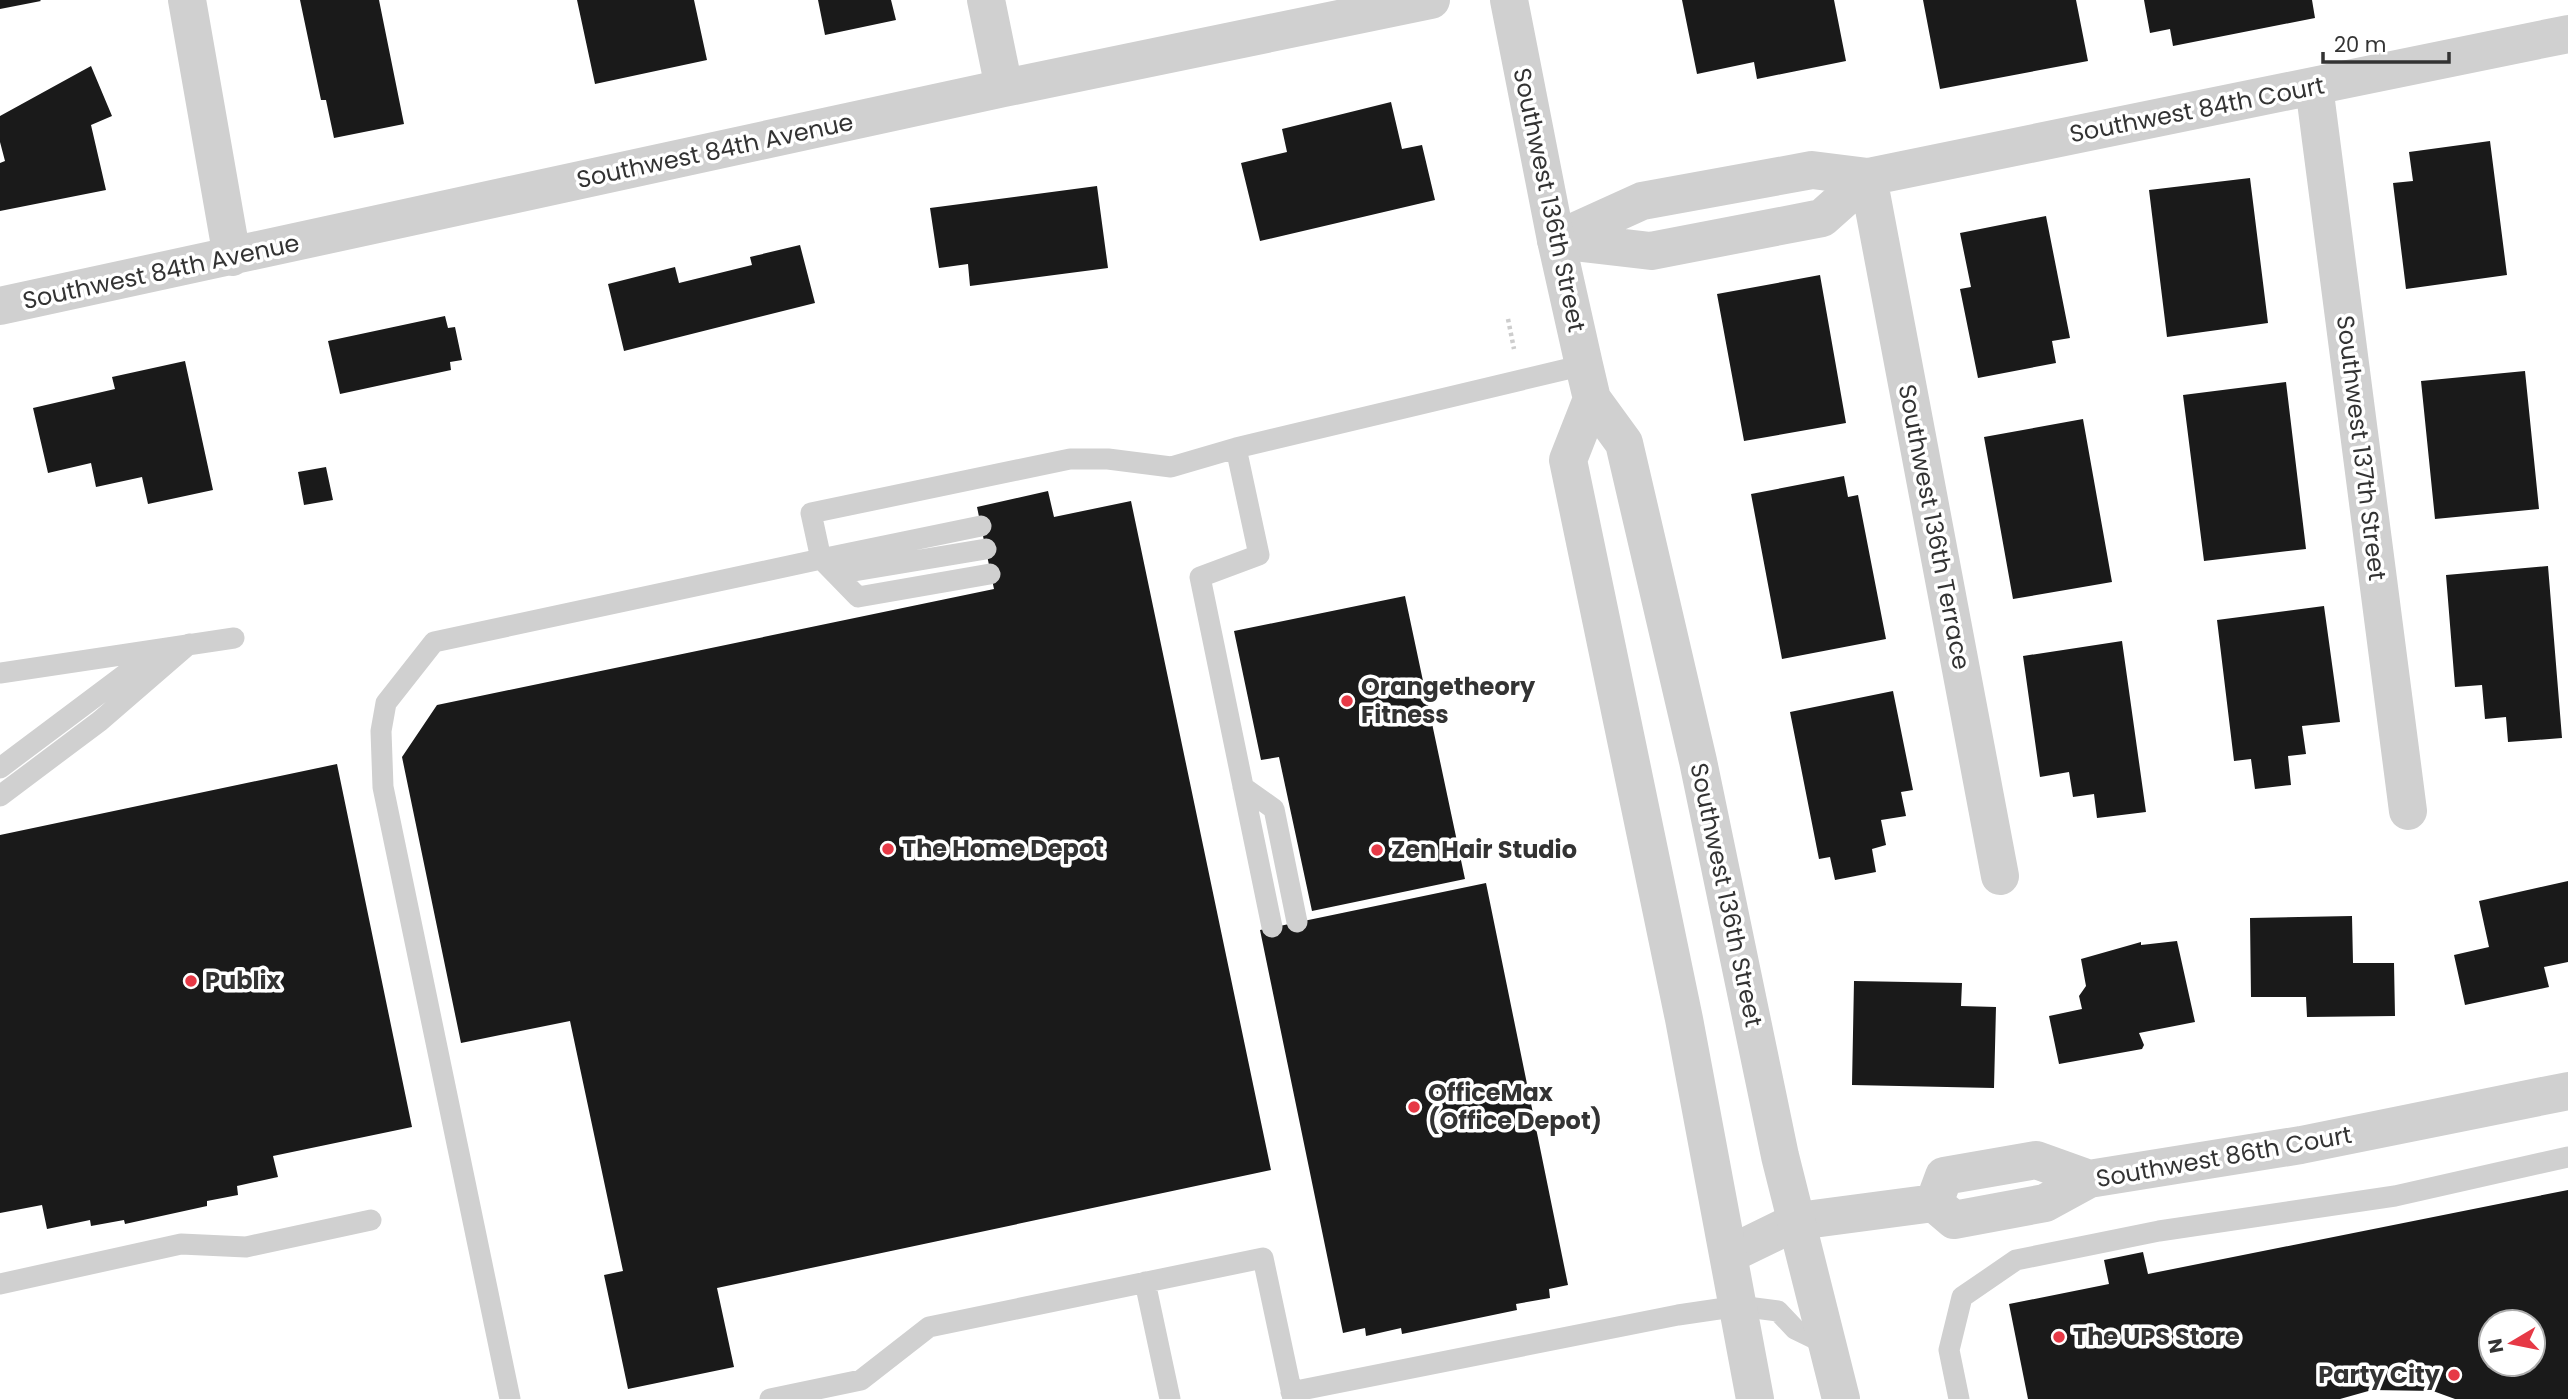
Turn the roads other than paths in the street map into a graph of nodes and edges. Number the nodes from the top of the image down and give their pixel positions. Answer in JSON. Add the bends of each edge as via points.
{"nodes":[{"id":1,"x":187,"y":0,"type":"edge"},
{"id":2,"x":986,"y":0,"type":"edge"},
{"id":3,"x":1431,"y":0,"type":"edge"},
{"id":4,"x":1508,"y":0,"type":"edge"},
{"id":5,"x":2568,"y":34,"type":"edge"},
{"id":6,"x":2314,"y":86,"type":"junction"},
{"id":7,"x":1004,"y":88,"type":"junction"},
{"id":8,"x":1868,"y":177,"type":"junction"},
{"id":9,"x":1556,"y":240,"type":"junction"},
{"id":10,"x":232,"y":257,"type":"junction"},
{"id":11,"x":0,"y":306,"type":"edge"},
{"id":12,"x":1588,"y":382,"type":"junction"},
{"id":13,"x":1236,"y":448,"type":"junction"},
{"id":14,"x":981,"y":526,"type":"dead end"},
{"id":15,"x":985,"y":550,"type":"dead end"},
{"id":16,"x":821,"y":559,"type":"junction"},
{"id":17,"x":990,"y":574,"type":"dead end"},
{"id":18,"x":234,"y":638,"type":"dead end"},
{"id":19,"x":188,"y":644,"type":"junction"},
{"id":20,"x":159,"y":649,"type":"junction"},
{"id":21,"x":0,"y":673,"type":"edge"},
{"id":22,"x":0,"y":768,"type":"edge"},
{"id":23,"x":1243,"y":787,"type":"junction"},
{"id":24,"x":0,"y":796,"type":"edge"},
{"id":25,"x":2408,"y":811,"type":"dead end"},
{"id":26,"x":2000,"y":876,"type":"dead end"},
{"id":27,"x":1297,"y":922,"type":"dead end"},
{"id":28,"x":1272,"y":927,"type":"dead end"},
{"id":29,"x":2568,"y":1091,"type":"edge"},
{"id":30,"x":2568,"y":1157,"type":"edge"},
{"id":31,"x":371,"y":1220,"type":"dead end"},
{"id":32,"x":1798,"y":1221,"type":"junction"},
{"id":33,"x":1730,"y":1254,"type":"junction"},
{"id":34,"x":1145,"y":1282,"type":"junction"},
{"id":35,"x":0,"y":1284,"type":"edge"},
{"id":36,"x":1739,"y":1306,"type":"junction"},
{"id":37,"x":1829,"y":1346,"type":"junction"},
{"id":38,"x":1292,"y":1396,"type":"edge"},
{"id":39,"x":783,"y":1398,"type":"edge"},
{"id":40,"x":510,"y":1399,"type":"edge"},
{"id":41,"x":1170,"y":1399,"type":"edge"},
{"id":42,"x":1755,"y":1399,"type":"edge"},
{"id":43,"x":1841,"y":1399,"type":"edge"},
{"id":44,"x":1959,"y":1399,"type":"edge"}],
"edges":[{"from":1,"to":10,"type":"street"},
{"from":2,"to":7,"type":"street"},
{"from":3,"to":7,"type":"street","name":"Southwest 84th Avenue"},
{"from":4,"to":9,"type":"street","name":"Southwest 136th Street"},
{"from":5,"to":6,"type":"street","name":"Southwest 84th Court"},
{"from":6,"to":8,"type":"street","name":"Southwest 84th Court"},
{"from":6,"to":25,"type":"street","name":"Southwest 137th Street"},
{"from":7,"to":10,"type":"street","name":"Southwest 84th Avenue"},
{"from":8,"to":9,"type":"street","name":"Southwest 84th Court","via":[[1812,170],[1642,201]]},
{"from":8,"to":9,"type":"street","via":[[1822,218],[1651,251]]},
{"from":8,"to":26,"type":"street","name":"Southwest 136th Terrace"},
{"from":9,"to":12,"type":"street","name":"Southwest 136th Street"},
{"from":10,"to":11,"type":"street","name":"Southwest 84th Avenue"},
{"from":12,"to":13,"type":"lane"},
{"from":12,"to":32,"type":"street","name":"Southwest 136th Street","via":[[1624,443]]},
{"from":12,"to":33,"type":"street","via":[[1568,460]]},
{"from":13,"to":16,"type":"lane","via":[[1171,467],[1070,459],[811,513]]},
{"from":13,"to":23,"type":"lane","via":[[1259,555],[1200,577]]},
{"from":14,"to":16,"type":"lane"},
{"from":15,"to":16,"type":"lane","via":[[853,571]]},
{"from":16,"to":17,"type":"lane","via":[[858,597]]},
{"from":16,"to":40,"type":"lane","via":[[434,642],[386,704],[381,731],[383,787]]},
{"from":18,"to":19,"type":"lane"},
{"from":19,"to":20,"type":"lane"},
{"from":19,"to":24,"type":"lane","via":[[100,721]]},
{"from":20,"to":21,"type":"lane"},
{"from":20,"to":22,"type":"lane"},
{"from":23,"to":27,"type":"lane","via":[[1274,809]]},
{"from":23,"to":28,"type":"lane"},
{"from":29,"to":32,"type":"street","name":"Southwest 86th Court","via":[[2301,1145],[2089,1179],[2036,1160],[1944,1176],[1934,1203]]},
{"from":30,"to":44,"type":"lane","via":[[2395,1196],[2159,1231],[2016,1261],[1962,1297],[1950,1350]]},
{"from":31,"to":35,"type":"lane","via":[[246,1247],[181,1244]]},
{"from":32,"to":33,"type":"street"},
{"from":32,"to":37,"type":"street","name":"Southwest 136th Street"},
{"from":33,"to":36,"type":"street"},
{"from":34,"to":38,"type":"lane","via":[[1262,1258]]},
{"from":34,"to":39,"type":"lane","via":[[929,1327],[861,1380]]},
{"from":34,"to":41,"type":"lane"},
{"from":36,"to":37,"type":"lane","via":[[1779,1311],[1795,1329]]},
{"from":36,"to":38,"type":"lane","via":[[1666,1317]]},
{"from":36,"to":42,"type":"street"},
{"from":37,"to":43,"type":"street","name":"Southwest 136th Street"}]}
